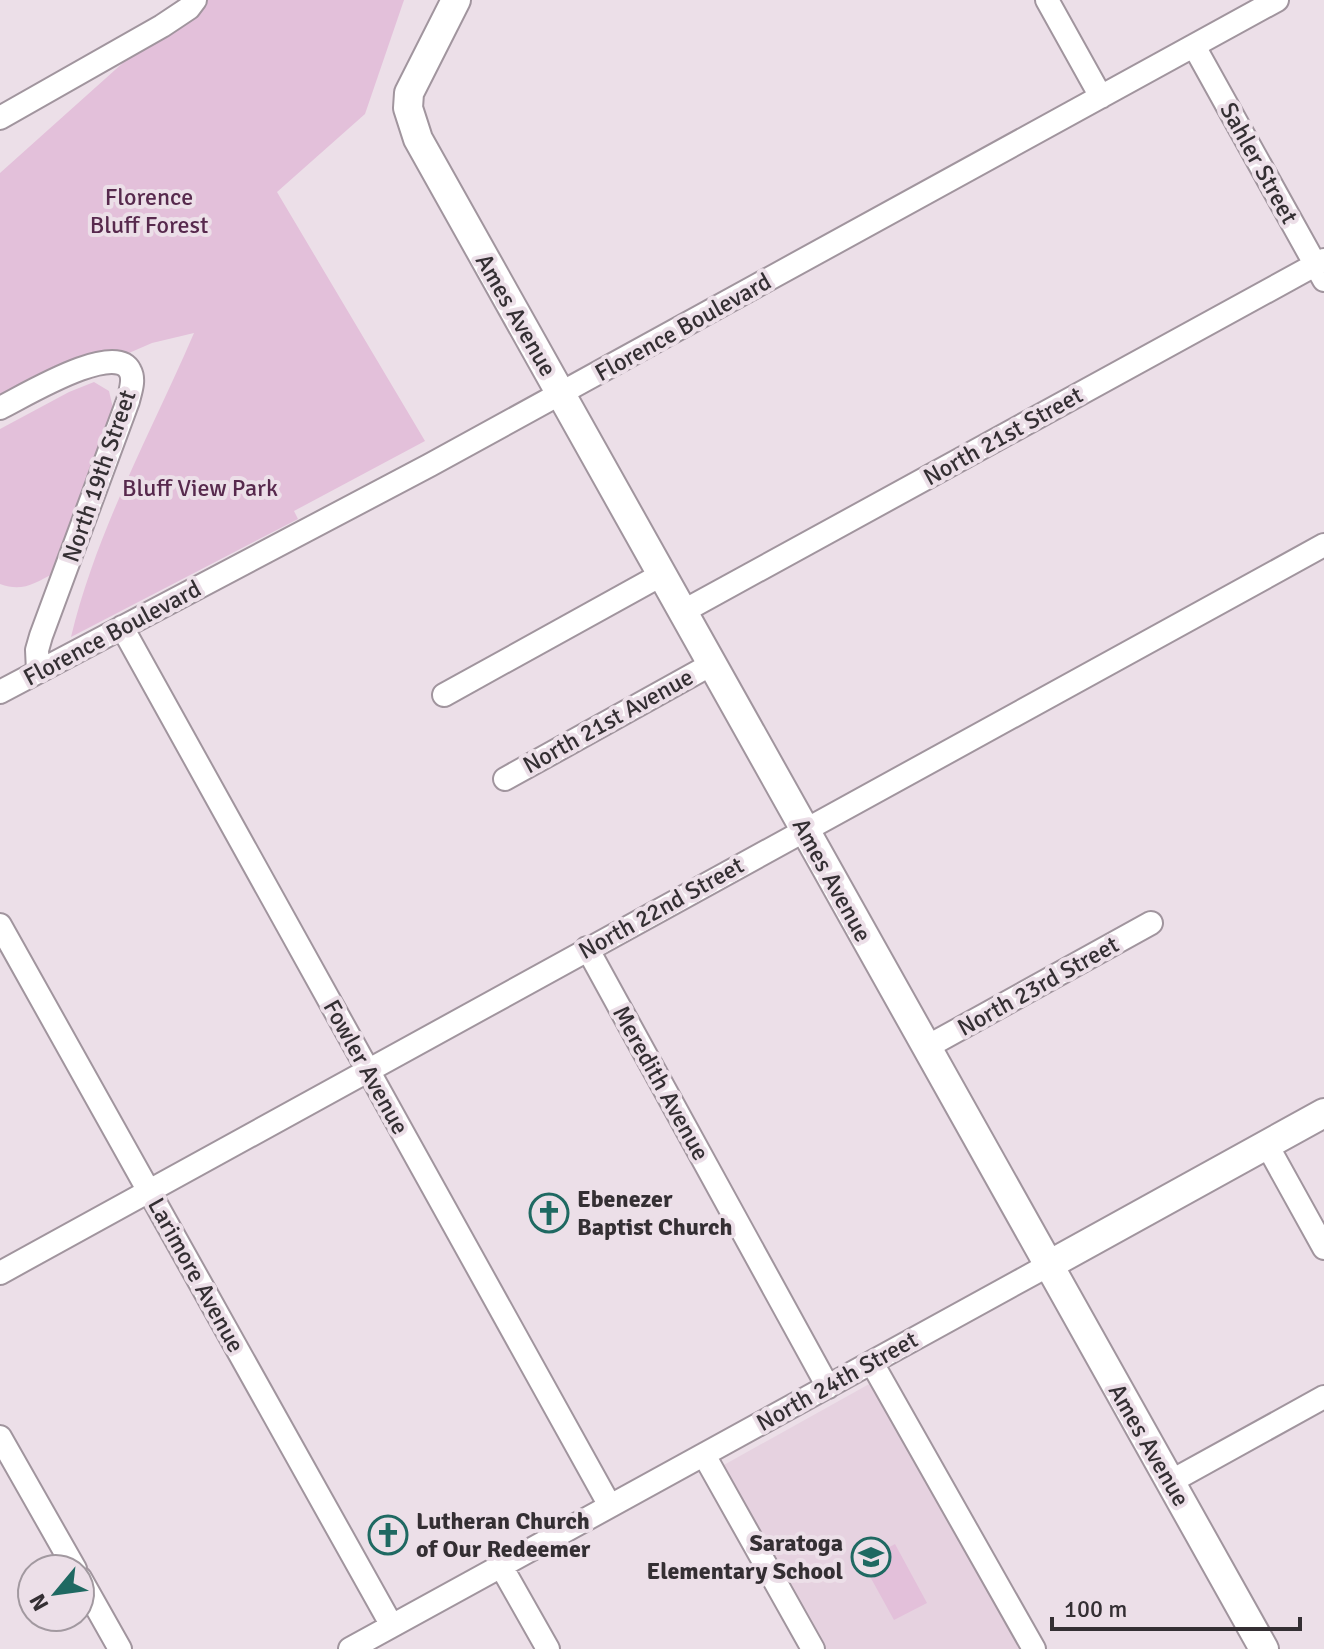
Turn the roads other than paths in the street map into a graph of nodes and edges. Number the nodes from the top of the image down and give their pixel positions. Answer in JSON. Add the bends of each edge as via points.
{"nodes":[{"id":1,"x":195,"y":0,"type":"edge"},
{"id":2,"x":456,"y":0,"type":"edge"},
{"id":3,"x":1047,"y":0,"type":"edge"},
{"id":4,"x":1277,"y":0,"type":"edge"},
{"id":5,"x":1194,"y":46,"type":"junction"},
{"id":6,"x":1101,"y":97,"type":"junction"},
{"id":7,"x":0,"y":118,"type":"edge"},
{"id":8,"x":1321,"y":268,"type":"edge"},
{"id":9,"x":561,"y":394,"type":"junction"},
{"id":10,"x":0,"y":408,"type":"edge"},
{"id":11,"x":1324,"y":545,"type":"edge"},
{"id":12,"x":661,"y":575,"type":"junction"},
{"id":13,"x":682,"y":612,"type":"junction"},
{"id":14,"x":122,"y":627,"type":"junction"},
{"id":15,"x":712,"y":664,"type":"junction"},
{"id":16,"x":38,"y":671,"type":"junction"},
{"id":17,"x":0,"y":692,"type":"edge"},
{"id":18,"x":444,"y":695,"type":"dead end"},
{"id":19,"x":505,"y":779,"type":"dead end"},
{"id":20,"x":804,"y":830,"type":"junction"},
{"id":21,"x":1151,"y":923,"type":"dead end"},
{"id":22,"x":0,"y":925,"type":"edge"},
{"id":23,"x":587,"y":948,"type":"junction"},
{"id":24,"x":925,"y":1048,"type":"junction"},
{"id":25,"x":367,"y":1070,"type":"junction"},
{"id":26,"x":1324,"y":1113,"type":"edge"},
{"id":27,"x":1267,"y":1145,"type":"junction"},
{"id":28,"x":149,"y":1190,"type":"junction"},
{"id":29,"x":1324,"y":1248,"type":"edge"},
{"id":30,"x":1047,"y":1266,"type":"junction"},
{"id":31,"x":0,"y":1273,"type":"edge"},
{"id":32,"x":872,"y":1363,"type":"junction"},
{"id":33,"x":828,"y":1387,"type":"junction"},
{"id":34,"x":1324,"y":1397,"type":"edge"},
{"id":35,"x":0,"y":1437,"type":"edge"},
{"id":36,"x":704,"y":1455,"type":"junction"},
{"id":37,"x":1170,"y":1482,"type":"junction"},
{"id":38,"x":610,"y":1506,"type":"junction"},
{"id":39,"x":66,"y":1553,"type":"edge"},
{"id":40,"x":501,"y":1566,"type":"junction"},
{"id":41,"x":96,"y":1606,"type":"edge"},
{"id":42,"x":392,"y":1626,"type":"junction"},
{"id":43,"x":120,"y":1649,"type":"edge"},
{"id":44,"x":350,"y":1649,"type":"edge"},
{"id":45,"x":548,"y":1649,"type":"edge"},
{"id":46,"x":813,"y":1649,"type":"edge"},
{"id":47,"x":1034,"y":1649,"type":"edge"},
{"id":48,"x":1264,"y":1649,"type":"edge"}],
"edges":[{"from":1,"to":7,"type":"street","via":[[162,26]]},
{"from":2,"to":9,"type":"main road","name":"Ames Avenue","via":[[409,93],[408,108],[427,158]]},
{"from":3,"to":6,"type":"street"},
{"from":4,"to":5,"type":"street","name":"Florence Boulevard"},
{"from":5,"to":6,"type":"street","name":"Florence Boulevard"},
{"from":5,"to":8,"type":"street","name":"Sahler Street"},
{"from":6,"to":9,"type":"street","name":"Florence Boulevard"},
{"from":8,"to":13,"type":"street","name":"North 21st Street"},
{"from":9,"to":12,"type":"main road","name":"Ames Avenue"},
{"from":9,"to":14,"type":"street","name":"Florence Boulevard"},
{"from":10,"to":16,"type":"street","name":"North 19th Street","via":[[94,363],[114,361],[130,371],[128,401],[41,636]]},
{"from":11,"to":20,"type":"street","name":"North 22nd Street"},
{"from":12,"to":13,"type":"main road","name":"Ames Avenue"},
{"from":12,"to":18,"type":"street"},
{"from":13,"to":15,"type":"main road","name":"Ames Avenue"},
{"from":14,"to":16,"type":"street","name":"Florence Boulevard"},
{"from":14,"to":25,"type":"street","name":"Fowler Avenue"},
{"from":15,"to":19,"type":"street","name":"North 21st Avenue"},
{"from":15,"to":20,"type":"main road","name":"Ames Avenue"},
{"from":16,"to":17,"type":"street","name":"Florence Boulevard"},
{"from":20,"to":23,"type":"street","name":"North 22nd Street"},
{"from":20,"to":24,"type":"main road","name":"Ames Avenue"},
{"from":21,"to":24,"type":"street","name":"North 23rd Street"},
{"from":22,"to":28,"type":"street","name":"Larimore Avenue"},
{"from":23,"to":25,"type":"street","name":"North 22nd Street"},
{"from":23,"to":33,"type":"street","name":"Meredith Avenue"},
{"from":24,"to":30,"type":"main road","name":"Ames Avenue"},
{"from":25,"to":28,"type":"street","name":"North 22nd Street"},
{"from":25,"to":38,"type":"street","name":"Fowler Avenue"},
{"from":26,"to":27,"type":"main road","name":"North 24th Street"},
{"from":27,"to":29,"type":"street"},
{"from":27,"to":30,"type":"main road","name":"North 24th Street"},
{"from":28,"to":31,"type":"street","name":"North 22nd Street"},
{"from":28,"to":42,"type":"street","name":"Larimore Avenue"},
{"from":30,"to":32,"type":"street","name":"North 24th Street"},
{"from":30,"to":37,"type":"main road","name":"Ames Avenue"},
{"from":32,"to":33,"type":"street","name":"North 24th Street"},
{"from":32,"to":47,"type":"street"},
{"from":33,"to":36,"type":"street","name":"North 24th Street"},
{"from":34,"to":37,"type":"street"},
{"from":35,"to":39,"type":"street"},
{"from":36,"to":38,"type":"street","name":"North 24th Street"},
{"from":36,"to":46,"type":"street"},
{"from":37,"to":48,"type":"main road","name":"Ames Avenue"},
{"from":38,"to":40,"type":"street","name":"North 24th Street"},
{"from":40,"to":42,"type":"street","name":"North 24th Street"},
{"from":40,"to":45,"type":"street"},
{"from":41,"to":43,"type":"street"},
{"from":42,"to":44,"type":"street","name":"North 24th Street"}]}
